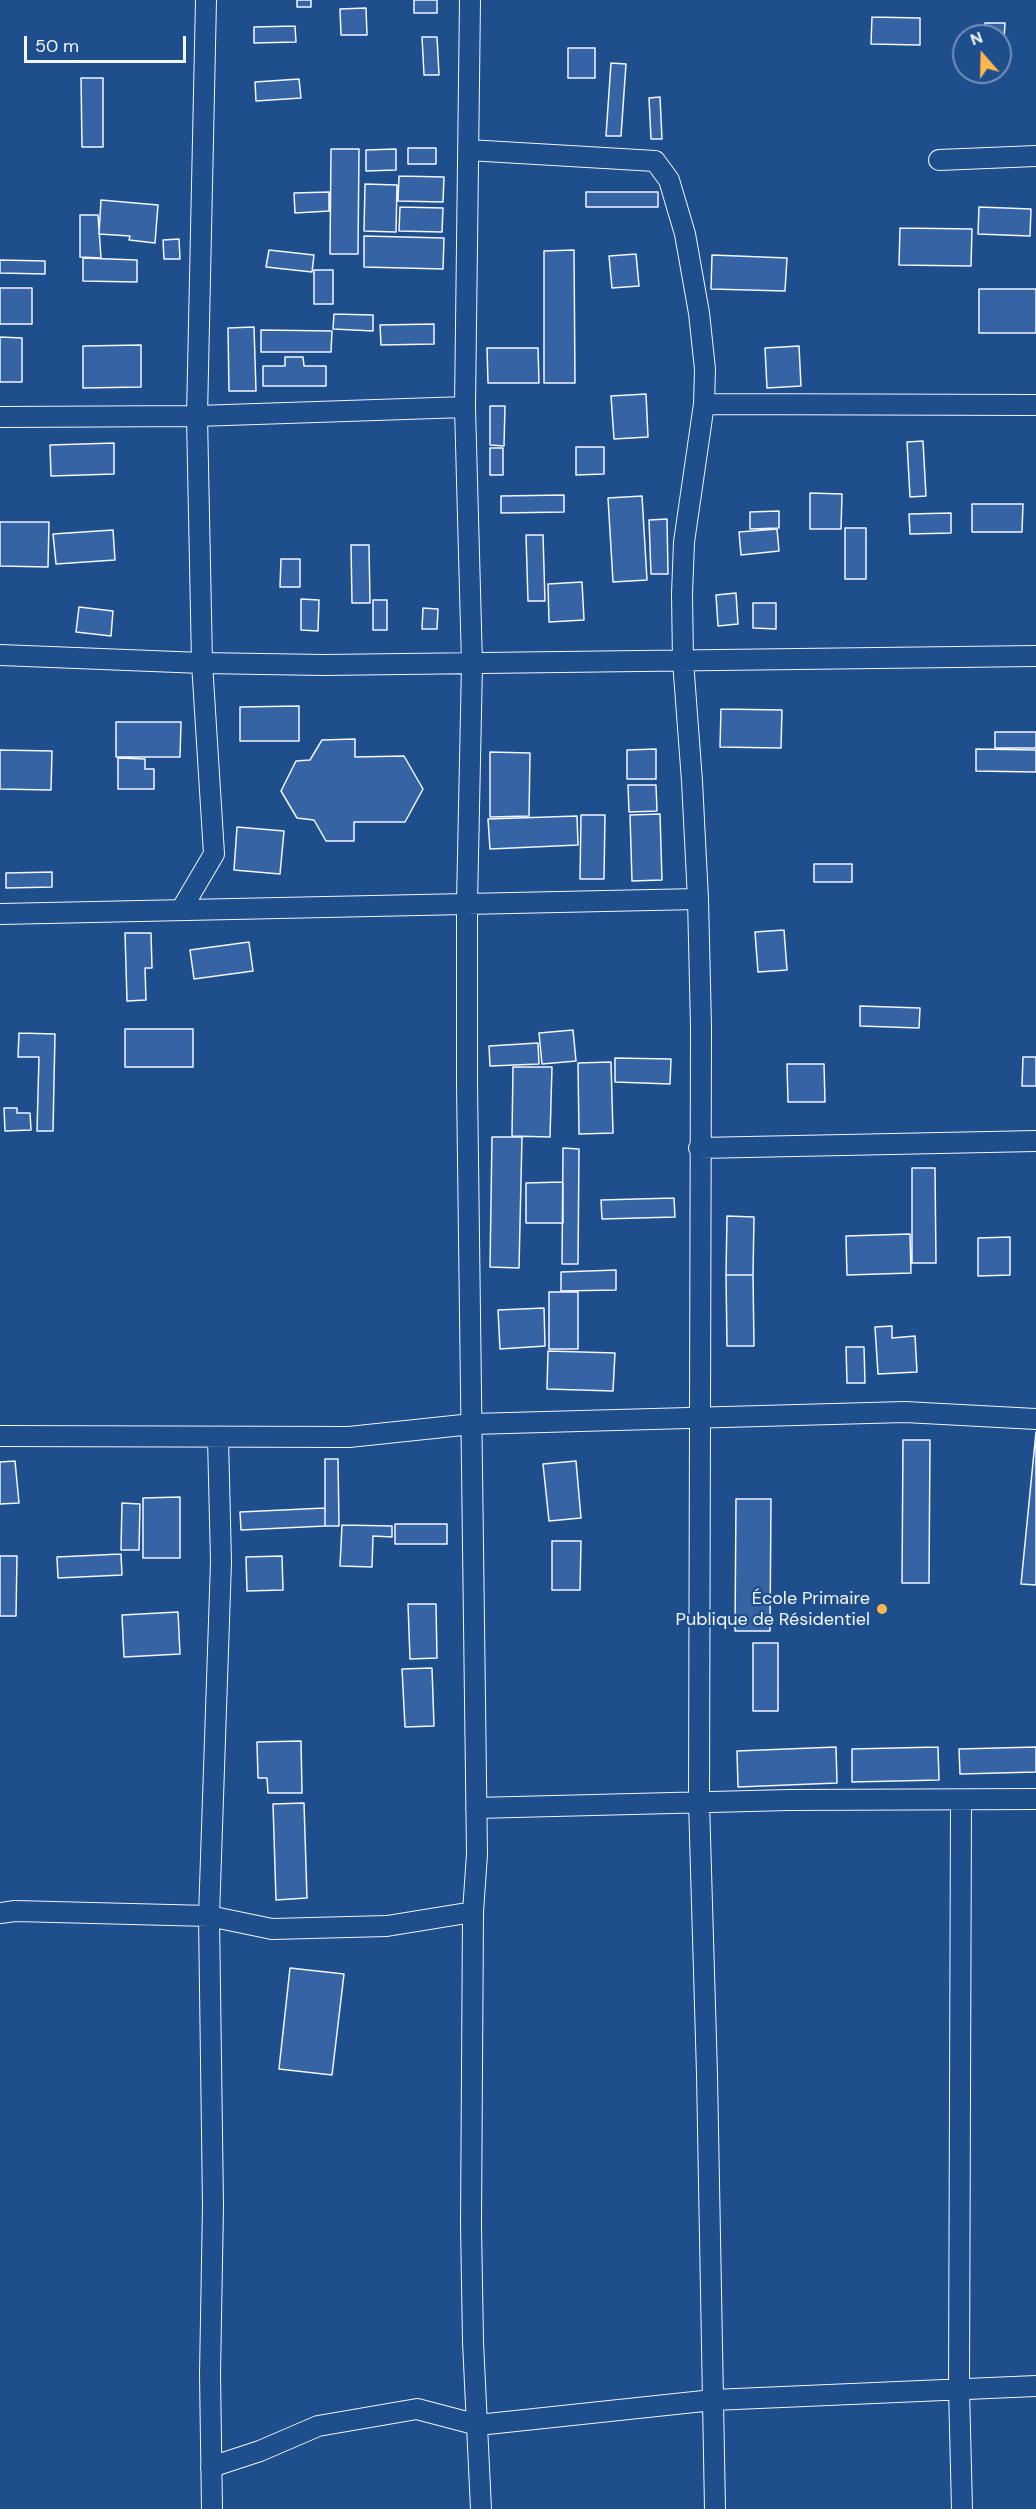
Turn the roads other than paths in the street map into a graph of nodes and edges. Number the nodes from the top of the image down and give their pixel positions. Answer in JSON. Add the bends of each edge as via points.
{"nodes":[{"id":1,"x":206,"y":0,"type":"edge"},
{"id":2,"x":470,"y":0,"type":"edge"},
{"id":3,"x":468,"y":150,"type":"junction"},
{"id":4,"x":1036,"y":156,"type":"edge"},
{"id":5,"x":939,"y":160,"type":"dead end"},
{"id":6,"x":704,"y":404,"type":"junction"},
{"id":7,"x":1036,"y":405,"type":"edge"},
{"id":8,"x":465,"y":407,"type":"junction"},
{"id":9,"x":197,"y":416,"type":"junction"},
{"id":10,"x":0,"y":417,"type":"edge"},
{"id":11,"x":0,"y":656,"type":"edge"},
{"id":12,"x":1036,"y":656,"type":"edge"},
{"id":13,"x":683,"y":662,"type":"junction"},
{"id":14,"x":202,"y":663,"type":"junction"},
{"id":15,"x":472,"y":664,"type":"junction"},
{"id":16,"x":698,"y":899,"type":"junction"},
{"id":17,"x":467,"y":904,"type":"junction"},
{"id":18,"x":181,"y":910,"type":"junction"},
{"id":19,"x":0,"y":914,"type":"edge"},
{"id":20,"x":1036,"y":1141,"type":"edge"},
{"id":21,"x":699,"y":1148,"type":"junction"},
{"id":22,"x":700,"y":1416,"type":"junction"},
{"id":23,"x":1036,"y":1419,"type":"edge"},
{"id":24,"x":472,"y":1424,"type":"junction"},
{"id":25,"x":0,"y":1436,"type":"edge"},
{"id":26,"x":218,"y":1438,"type":"junction"},
{"id":27,"x":1036,"y":1799,"type":"edge"},
{"id":28,"x":961,"y":1800,"type":"junction"},
{"id":29,"x":699,"y":1802,"type":"junction"},
{"id":30,"x":476,"y":1808,"type":"junction"},
{"id":31,"x":472,"y":1912,"type":"junction"},
{"id":32,"x":0,"y":1913,"type":"edge"},
{"id":33,"x":209,"y":1916,"type":"junction"},
{"id":34,"x":1036,"y":2386,"type":"edge"},
{"id":35,"x":959,"y":2389,"type":"junction"},
{"id":36,"x":713,"y":2400,"type":"junction"},
{"id":37,"x":478,"y":2425,"type":"junction"},
{"id":38,"x":211,"y":2467,"type":"junction"},
{"id":39,"x":212,"y":2509,"type":"edge"},
{"id":40,"x":481,"y":2509,"type":"edge"},
{"id":41,"x":715,"y":2509,"type":"edge"},
{"id":42,"x":962,"y":2509,"type":"edge"}],
"edges":[{"from":1,"to":9,"type":"street"},
{"from":2,"to":3,"type":"street"},
{"from":3,"to":6,"type":"street","via":[[655,161],[669,180],[685,234],[699,313]]},
{"from":3,"to":8,"type":"street"},
{"from":4,"to":5,"type":"street"},
{"from":6,"to":7,"type":"street"},
{"from":6,"to":13,"type":"street","via":[[684,542]]},
{"from":8,"to":9,"type":"street"},
{"from":8,"to":15,"type":"street"},
{"from":9,"to":10,"type":"street"},
{"from":9,"to":14,"type":"street"},
{"from":11,"to":14,"type":"street"},
{"from":12,"to":13,"type":"street"},
{"from":13,"to":15,"type":"street"},
{"from":13,"to":16,"type":"street"},
{"from":14,"to":15,"type":"street"},
{"from":14,"to":18,"type":"street","via":[[214,854]]},
{"from":15,"to":17,"type":"street"},
{"from":16,"to":17,"type":"street"},
{"from":16,"to":21,"type":"street"},
{"from":17,"to":18,"type":"street"},
{"from":17,"to":24,"type":"street"},
{"from":18,"to":19,"type":"street"},
{"from":20,"to":21,"type":"street"},
{"from":21,"to":22,"type":"street"},
{"from":22,"to":23,"type":"street","via":[[905,1412]]},
{"from":22,"to":24,"type":"street"},
{"from":22,"to":29,"type":"street"},
{"from":24,"to":26,"type":"street","via":[[349,1437]]},
{"from":24,"to":30,"type":"street"},
{"from":25,"to":26,"type":"street"},
{"from":26,"to":33,"type":"street","via":[[220,1562]]},
{"from":27,"to":28,"type":"street"},
{"from":28,"to":29,"type":"street"},
{"from":28,"to":35,"type":"street"},
{"from":29,"to":30,"type":"street"},
{"from":29,"to":36,"type":"street"},
{"from":30,"to":31,"type":"street"},
{"from":31,"to":33,"type":"street","via":[[387,1926],[293,1929],[272,1929]]},
{"from":31,"to":37,"type":"street","via":[[471,2225]]},
{"from":32,"to":33,"type":"street"},
{"from":33,"to":38,"type":"street"},
{"from":34,"to":35,"type":"street"},
{"from":35,"to":36,"type":"street"},
{"from":35,"to":42,"type":"street"},
{"from":36,"to":37,"type":"street"},
{"from":36,"to":41,"type":"street"},
{"from":37,"to":38,"type":"street","via":[[417,2409],[318,2426]]},
{"from":37,"to":40,"type":"street"},
{"from":38,"to":39,"type":"street"}]}
